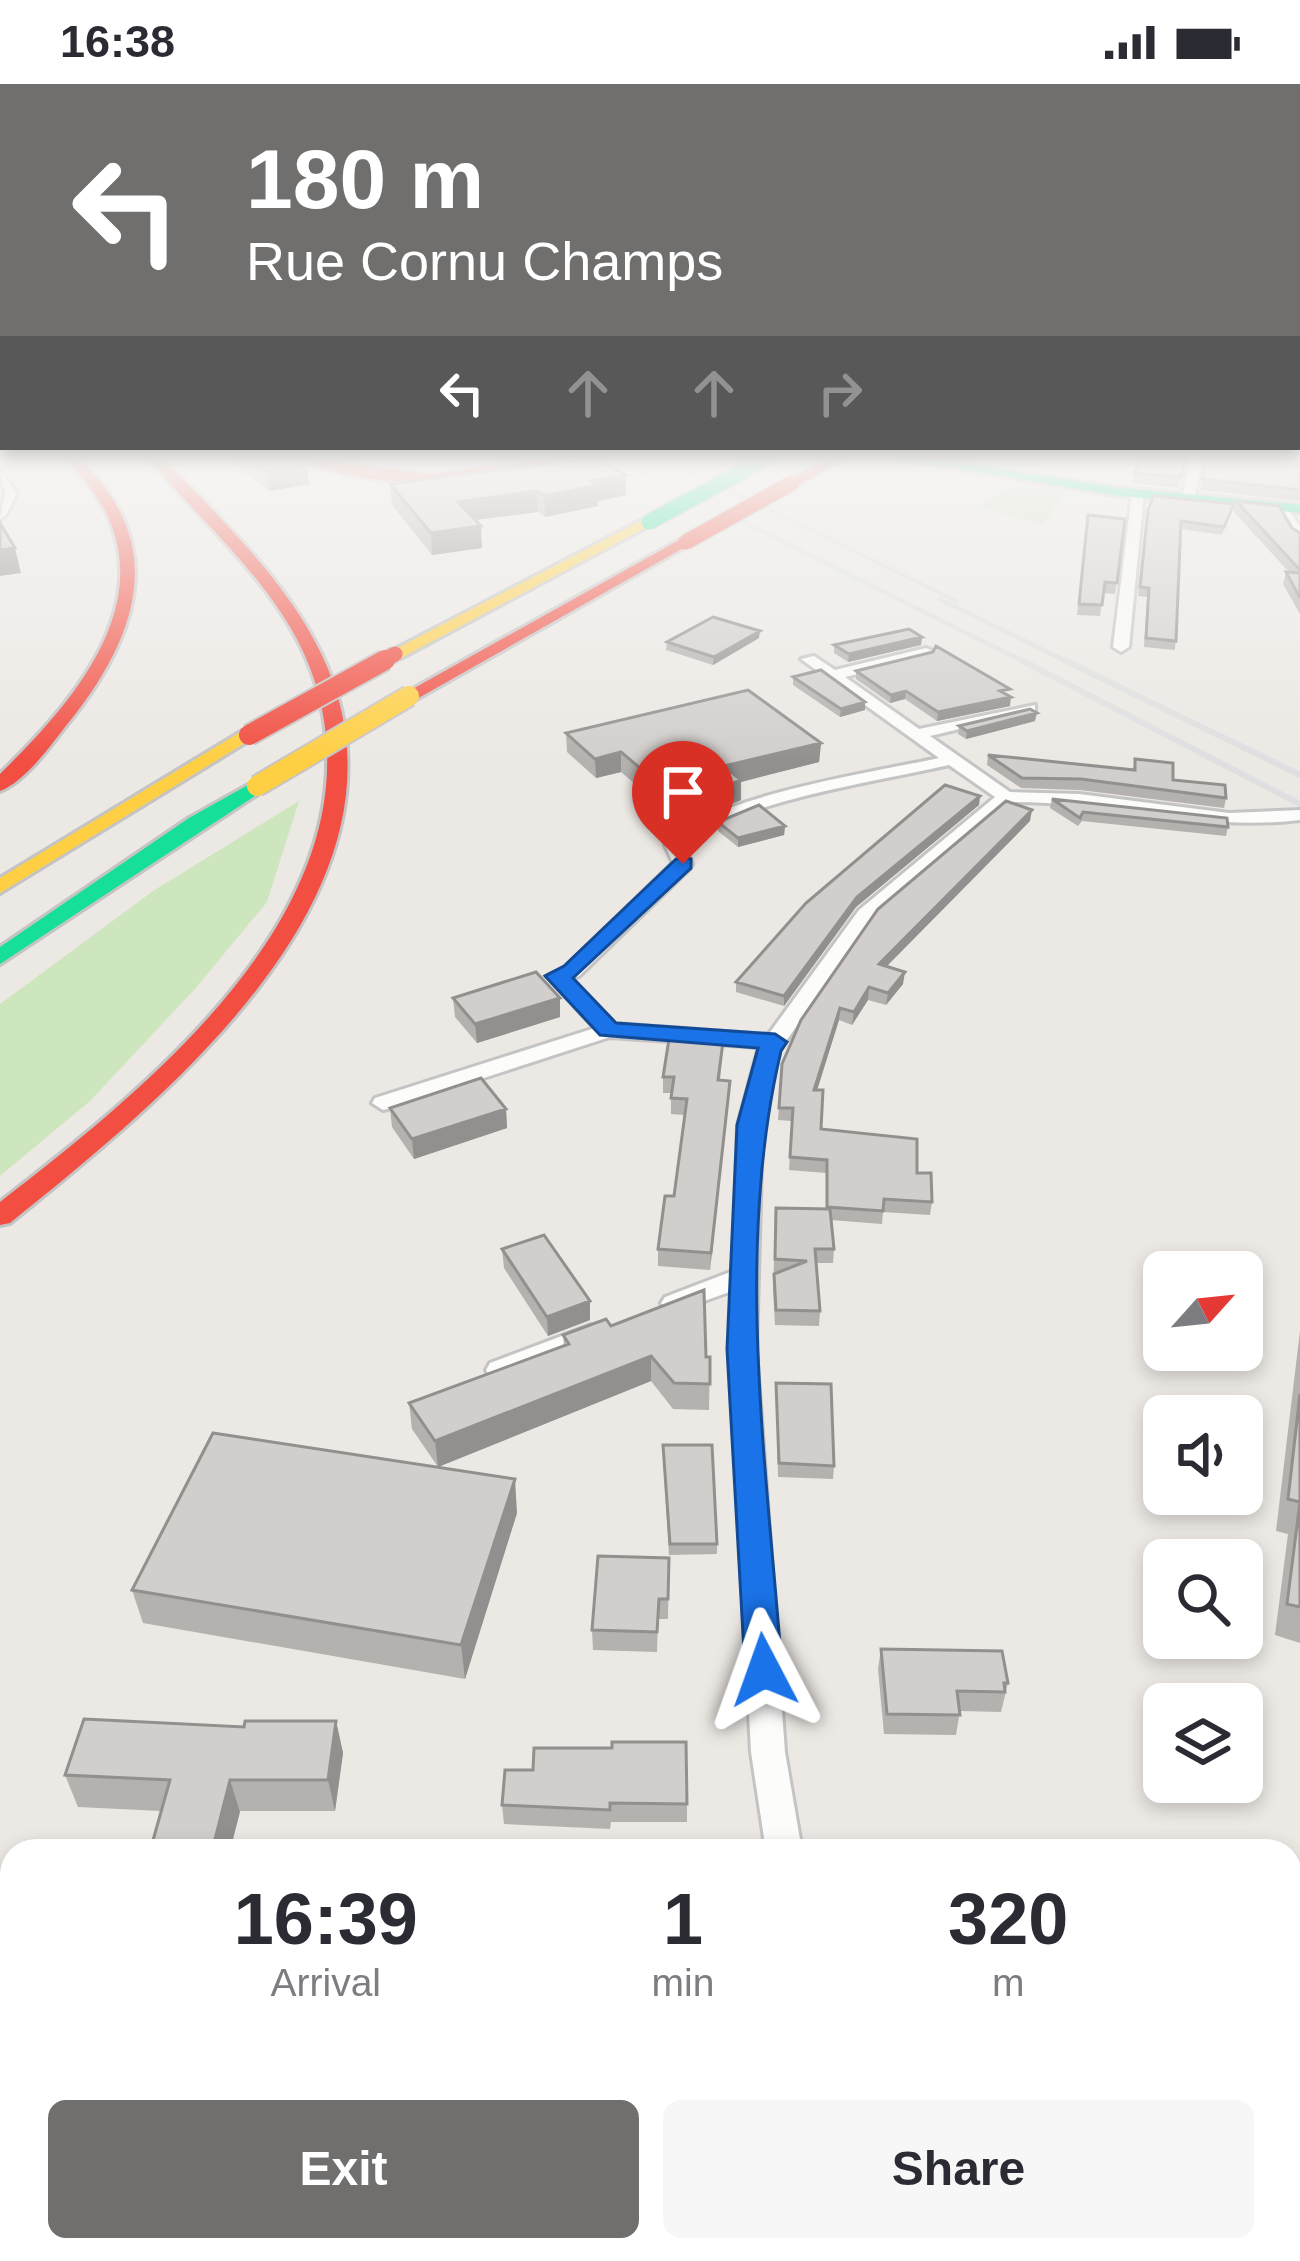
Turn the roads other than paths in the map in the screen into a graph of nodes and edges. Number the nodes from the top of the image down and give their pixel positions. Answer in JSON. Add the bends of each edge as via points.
{"nodes":[{"id":1,"x":126,"y":558,"type":"edge"},
{"id":2,"x":239,"y":558,"type":"edge"},
{"id":3,"x":581,"y":558,"type":"edge"},
{"id":4,"x":658,"y":558,"type":"edge"},
{"id":5,"x":1131,"y":558,"type":"edge"},
{"id":6,"x":1121,"y":647,"type":"dead end"},
{"id":7,"x":926,"y":653,"type":"edge"},
{"id":8,"x":809,"y":659,"type":"dead end"},
{"id":9,"x":831,"y":676,"type":"junction"},
{"id":10,"x":1029,"y":708,"type":"edge"},
{"id":11,"x":918,"y":734,"type":"junction"},
{"id":12,"x":950,"y":760,"type":"junction"},
{"id":13,"x":0,"y":785,"type":"edge"},
{"id":14,"x":1006,"y":797,"type":"junction"},
{"id":15,"x":1296,"y":818,"type":"edge"},
{"id":16,"x":0,"y":887,"type":"edge"},
{"id":17,"x":0,"y":957,"type":"edge"},
{"id":18,"x":609,"y":1030,"type":"junction"},
{"id":19,"x":775,"y":1042,"type":"junction"},
{"id":20,"x":383,"y":1102,"type":"dead end"},
{"id":21,"x":0,"y":1216,"type":"edge"},
{"id":22,"x":745,"y":1276,"type":"junction"},
{"id":23,"x":656,"y":1310,"type":"edge"},
{"id":24,"x":611,"y":1327,"type":"edge"},
{"id":25,"x":500,"y":1370,"type":"edge"},
{"id":26,"x":782,"y":1839,"type":"edge"}],
"edges":[{"from":1,"to":13,"type":"main road","via":[[118,630],[98,671]]},
{"from":2,"to":21,"type":"main road","via":[[316,664],[335,717],[340,778],[327,842],[306,894],[238,999],[127,1116]]},
{"from":3,"to":16,"type":"main road","bridge":true,"via":[[249,735]]},
{"from":4,"to":17,"type":"main road","bridge":true,"via":[[196,822]]},
{"from":5,"to":6,"type":"street"},
{"from":7,"to":9,"type":"street"},
{"from":8,"to":9,"type":"street"},
{"from":9,"to":11,"type":"street"},
{"from":10,"to":11,"type":"street"},
{"from":11,"to":12,"type":"street"},
{"from":12,"to":14,"type":"street"},
{"from":12,"to":18,"type":"street","via":[[769,802],[695,828],[674,844],[683,864],[572,971],[557,976]]},
{"from":14,"to":15,"type":"street"},
{"from":14,"to":19,"type":"street","via":[[866,914]]},
{"from":18,"to":19,"type":"street"},
{"from":18,"to":20,"type":"street"},
{"from":19,"to":22,"type":"street","via":[[750,1125]]},
{"from":22,"to":23,"type":"street"},
{"from":22,"to":26,"type":"street","via":[[742,1349],[768,1752]]},
{"from":24,"to":25,"type":"street"}]}
